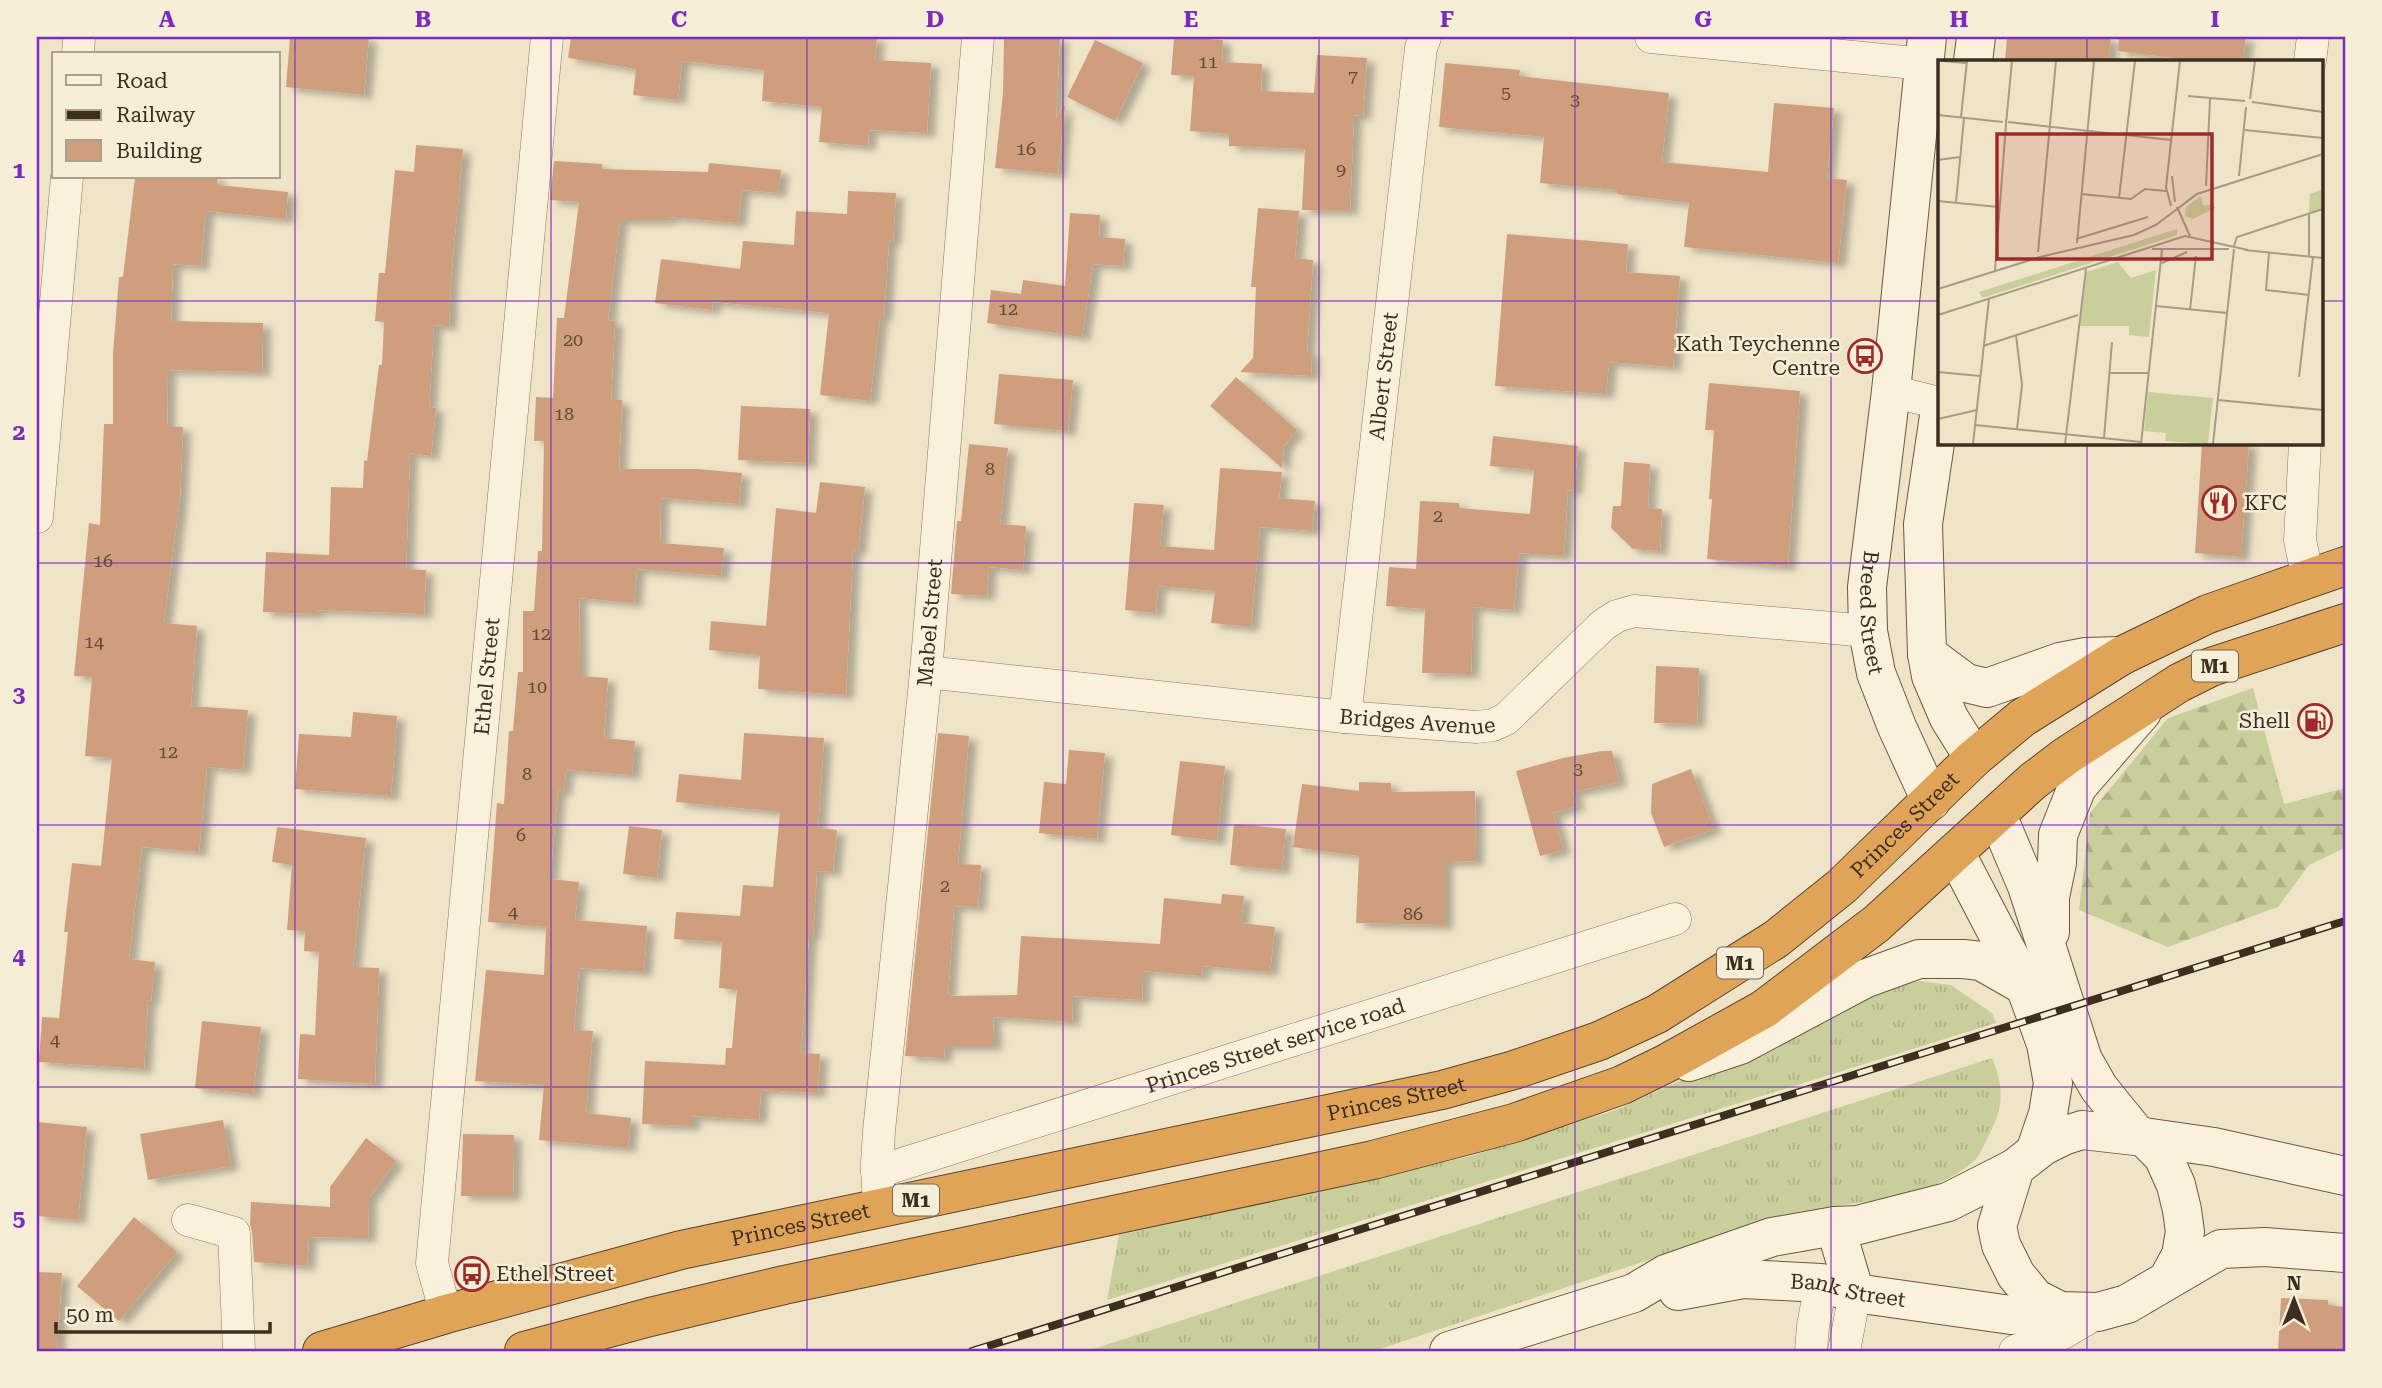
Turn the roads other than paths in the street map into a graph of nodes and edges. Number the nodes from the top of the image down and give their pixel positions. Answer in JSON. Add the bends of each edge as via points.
{"nodes":[{"id":1,"x":547,"y":37,"type":"edge"},
{"id":2,"x":978,"y":37,"type":"edge"},
{"id":3,"x":1425,"y":37,"type":"edge"},
{"id":4,"x":1651,"y":37,"type":"edge"},
{"id":5,"x":1976,"y":37,"type":"edge"},
{"id":6,"x":2313,"y":37,"type":"edge"},
{"id":7,"x":1930,"y":56,"type":"edge"},
{"id":8,"x":1973,"y":60,"type":"edge"},
{"id":9,"x":2310,"y":60,"type":"edge"},
{"id":10,"x":67,"y":178,"type":"edge"},
{"id":11,"x":1891,"y":391,"type":"junction"},
{"id":12,"x":1938,"y":403,"type":"edge"},
{"id":13,"x":1938,"y":423,"type":"edge"},
{"id":14,"x":2305,"y":444,"type":"edge"},
{"id":15,"x":37,"y":517,"type":"edge"},
{"id":16,"x":2345,"y":566,"type":"edge"},
{"id":17,"x":2308,"y":579,"type":"junction"},
{"id":18,"x":2345,"y":600,"type":"edge"},
{"id":19,"x":2345,"y":622,"type":"edge"},
{"id":20,"x":1868,"y":631,"type":"junction"},
{"id":21,"x":1927,"y":654,"type":"junction"},
{"id":22,"x":2121,"y":656,"type":"junction"},
{"id":23,"x":926,"y":672,"type":"junction"},
{"id":24,"x":2149,"y":704,"type":"junction"},
{"id":25,"x":1345,"y":717,"type":"junction"},
{"id":26,"x":1974,"y":758,"type":"junction"},
{"id":27,"x":1931,"y":801,"type":"junction"},
{"id":28,"x":1997,"y":815,"type":"junction"},
{"id":29,"x":1956,"y":854,"type":"junction"},
{"id":30,"x":1675,"y":919,"type":"dead end"},
{"id":31,"x":2050,"y":955,"type":"junction"},
{"id":32,"x":2025,"y":985,"type":"junction"},
{"id":33,"x":1622,"y":1085,"type":"junction"},
{"id":34,"x":2140,"y":1136,"type":"junction"},
{"id":35,"x":2025,"y":1160,"type":"junction"},
{"id":36,"x":2345,"y":1176,"type":"edge"},
{"id":37,"x":878,"y":1190,"type":"junction"},
{"id":38,"x":188,"y":1220,"type":"dead end"},
{"id":39,"x":1835,"y":1226,"type":"junction"},
{"id":40,"x":2345,"y":1253,"type":"edge"},
{"id":41,"x":887,"y":1262,"type":"junction"},
{"id":42,"x":2168,"y":1279,"type":"junction"},
{"id":43,"x":1838,"y":1288,"type":"junction"},
{"id":44,"x":1634,"y":1293,"type":"junction"},
{"id":45,"x":2060,"y":1311,"type":"junction"},
{"id":46,"x":2098,"y":1312,"type":"junction"},
{"id":47,"x":446,"y":1314,"type":"junction"},
{"id":48,"x":239,"y":1351,"type":"edge"},
{"id":49,"x":323,"y":1351,"type":"edge"},
{"id":50,"x":524,"y":1351,"type":"edge"},
{"id":51,"x":1449,"y":1351,"type":"edge"},
{"id":52,"x":1811,"y":1351,"type":"edge"},
{"id":53,"x":1844,"y":1351,"type":"edge"},
{"id":54,"x":2015,"y":1351,"type":"edge"}],
"edges":[{"from":1,"to":47,"type":"street","name":"Ethel Street","via":[[432,1263]]},
{"from":2,"to":23,"type":"street","name":"Mabel Street"},
{"from":3,"to":25,"type":"street","name":"Albert Street"},
{"from":4,"to":7,"type":"street"},
{"from":5,"to":8,"type":"main road"},
{"from":6,"to":9,"type":"street"},
{"from":7,"to":11,"type":"main road","name":"Breed Street"},
{"from":10,"to":15,"type":"street"},
{"from":11,"to":12,"type":"street"},
{"from":11,"to":20,"type":"main road","name":"Breed Street","via":[[1867,587]]},
{"from":13,"to":21,"type":"main road","via":[[1923,524]]},
{"from":14,"to":17,"type":"street","via":[[2300,540]]},
{"from":16,"to":17,"type":"highway","name":"Princes Street","number":"M1"},
{"from":17,"to":18,"type":"highway","via":[[2323,599]]},
{"from":17,"to":22,"type":"highway","name":"Princes Street","number":"M1","via":[[2208,614]]},
{"from":19,"to":24,"type":"highway","number":"M1","via":[[2211,667]]},
{"from":20,"to":25,"type":"street","name":"Bridges Avenue","via":[[1634,611],[1603,625],[1519,709],[1493,725],[1455,727]]},
{"from":20,"to":27,"type":"main road","name":"Breed Street","via":[[1881,684]]},
{"from":21,"to":22,"type":"main road","via":[[1966,683],[1987,688],[2060,662]]},
{"from":21,"to":26,"type":"main road","via":[[1949,718]]},
{"from":22,"to":26,"type":"highway","name":"Princes Street","number":"M1","via":[[2022,718]]},
{"from":23,"to":25,"type":"street","name":"Bridges Avenue"},
{"from":23,"to":37,"type":"street","name":"Mabel Street","via":[[878,1131]]},
{"from":24,"to":28,"type":"highway","number":"M1","via":[[2066,756]]},
{"from":24,"to":31,"type":"main road","via":[[2077,787],[2058,835],[2050,897]]},
{"from":26,"to":27,"type":"highway","name":"Princes Street","number":"M1"},
{"from":26,"to":28,"type":"highway"},
{"from":27,"to":29,"type":"highway","name":"Breed Street"},
{"from":27,"to":37,"type":"highway","name":"Princes Street","number":"M1","via":[[1842,886],[1776,939],[1657,1014],[1599,1041],[1442,1090]]},
{"from":28,"to":29,"type":"highway","number":"M1"},
{"from":28,"to":31,"type":"main road"},
{"from":29,"to":32,"type":"main road","name":"Breed Street"},
{"from":29,"to":33,"type":"highway","number":"M1","via":[[1877,924],[1764,1009]]},
{"from":30,"to":37,"type":"street","name":"Princes Street service road","via":[[1339,1027]]},
{"from":31,"to":34,"type":"main road","via":[[2083,1060],[2099,1088]]},
{"from":32,"to":33,"type":"main road","via":[[1981,961],[1919,958],[1864,979],[1740,1045]]},
{"from":32,"to":35,"type":"main road","name":"Breed Street","via":[[2046,1044],[2053,1083],[2048,1114]]},
{"from":33,"to":41,"type":"highway","number":"M1","via":[[1514,1123],[1373,1160]]},
{"from":34,"to":35,"type":"main road","via":[[2082,1130],[2063,1136]]},
{"from":34,"to":36,"type":"main road"},
{"from":34,"to":42,"type":"main road","via":[[2163,1156],[2182,1210],[2181,1255]]},
{"from":35,"to":39,"type":"main road","name":"Bank Street","via":[[1948,1202],[1858,1225]]},
{"from":35,"to":45,"type":"main road","via":[[1997,1226],[2001,1245],[2016,1275],[2035,1297]]},
{"from":37,"to":41,"type":"highway"},
{"from":37,"to":47,"type":"highway","name":"Princes Street","number":"M1"},
{"from":38,"to":48,"type":"street","via":[[234,1233]]},
{"from":39,"to":43,"type":"main road"},
{"from":39,"to":44,"type":"main road","name":"Bank Street","via":[[1772,1237],[1667,1274]]},
{"from":40,"to":42,"type":"main road","via":[[2221,1249]]},
{"from":41,"to":50,"type":"highway","number":"M1"},
{"from":42,"to":46,"type":"main road","via":[[2127,1304]]},
{"from":43,"to":44,"type":"main road","name":"Bank Street","via":[[1743,1279],[1676,1292]]},
{"from":43,"to":45,"type":"main road","name":"Bank Street","via":[[2011,1315]]},
{"from":43,"to":52,"type":"street","via":[[1813,1326]]},
{"from":43,"to":53,"type":"street"},
{"from":44,"to":51,"type":"main road","name":"Bank Street"},
{"from":45,"to":46,"type":"main road"},
{"from":46,"to":54,"type":"street","via":[[2063,1334]]},
{"from":47,"to":49,"type":"highway","name":"Princes Street","number":"M1"}]}
